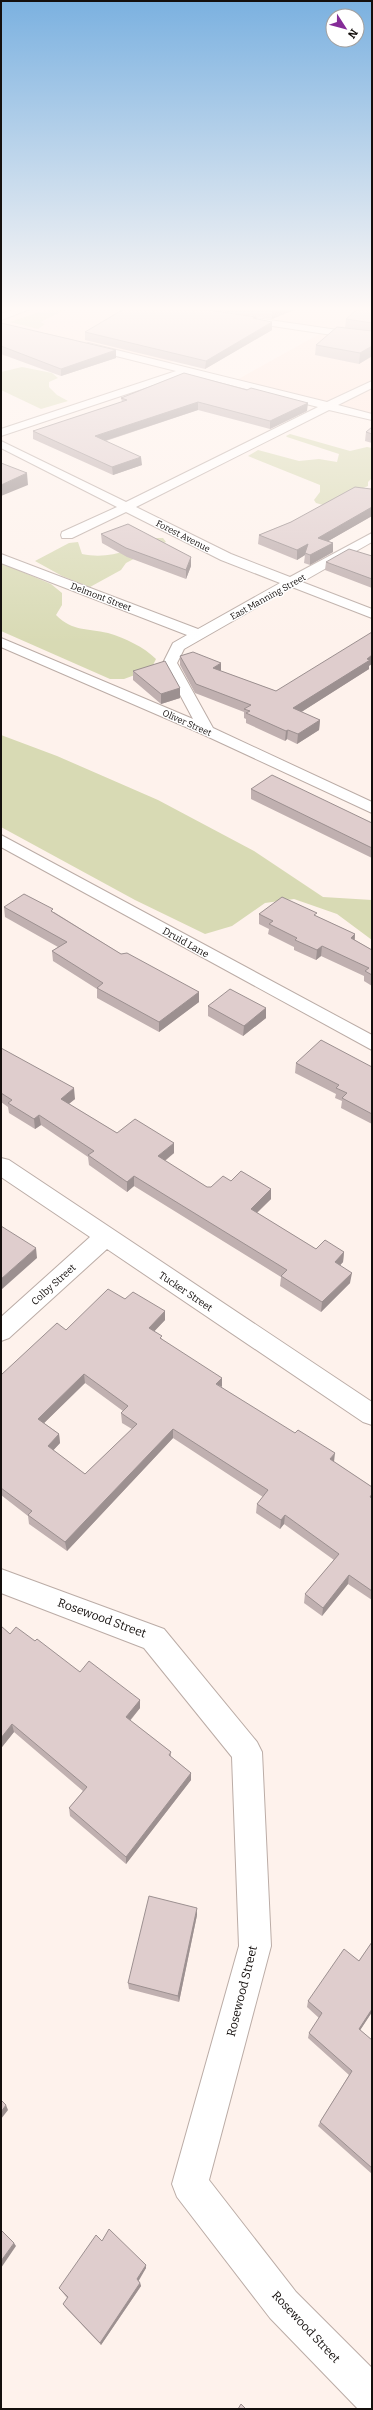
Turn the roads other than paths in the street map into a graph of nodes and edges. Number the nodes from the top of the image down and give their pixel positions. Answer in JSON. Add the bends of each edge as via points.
{"nodes":[{"id":1,"x":42,"y":418,"type":"edge"},
{"id":2,"x":305,"y":418,"type":"edge"},
{"id":3,"x":1,"y":432,"type":"edge"},
{"id":4,"x":1,"y":444,"type":"edge"},
{"id":5,"x":128,"y":506,"type":"junction"},
{"id":6,"x":67,"y":535,"type":"dead end"},
{"id":7,"x":372,"y":537,"type":"edge"},
{"id":8,"x":1,"y":558,"type":"edge"},
{"id":9,"x":292,"y":584,"type":"junction"},
{"id":10,"x":372,"y":614,"type":"edge"},
{"id":11,"x":200,"y":635,"type":"junction"},
{"id":12,"x":1,"y":642,"type":"edge"},
{"id":13,"x":207,"y":731,"type":"junction"},
{"id":14,"x":372,"y":808,"type":"edge"},
{"id":15,"x":1,"y":840,"type":"edge"},
{"id":16,"x":372,"y":1043,"type":"edge"},
{"id":17,"x":1,"y":1166,"type":"edge"},
{"id":18,"x":105,"y":1237,"type":"junction"},
{"id":19,"x":1,"y":1331,"type":"edge"},
{"id":20,"x":372,"y":1415,"type":"edge"},
{"id":21,"x":1,"y":1581,"type":"edge"},
{"id":22,"x":372,"y":2395,"type":"edge"}],
"edges":[{"from":1,"to":3,"type":"street"},
{"from":2,"to":5,"type":"street"},
{"from":4,"to":5,"type":"street","name":"Forest Avenue"},
{"from":5,"to":6,"type":"street"},
{"from":5,"to":9,"type":"street","name":"Forest Avenue","via":[[226,557]]},
{"from":7,"to":9,"type":"street","name":"East Manning Street"},
{"from":8,"to":11,"type":"street","name":"Delmont Street"},
{"from":9,"to":10,"type":"street","name":"Forest Avenue"},
{"from":9,"to":11,"type":"street","name":"East Manning Street"},
{"from":11,"to":13,"type":"street","name":"East Manning Street","via":[[178,646],[170,663]]},
{"from":12,"to":13,"type":"street","name":"Oliver Street"},
{"from":13,"to":14,"type":"street","name":"Oliver Street"},
{"from":15,"to":16,"type":"street","name":"Druid Lane"},
{"from":17,"to":18,"type":"street","name":"Tucker Street"},
{"from":18,"to":19,"type":"street","name":"Colby Street"},
{"from":18,"to":20,"type":"street","name":"Tucker Street"},
{"from":21,"to":22,"type":"street","name":"Rosewood Street","via":[[154,1638],[247,1752],[256,1946],[190,2184],[283,2305]]}]}
